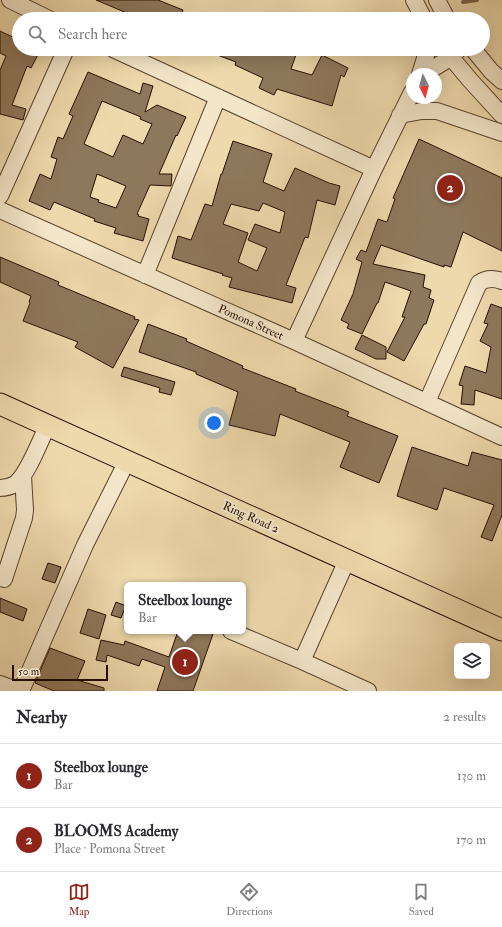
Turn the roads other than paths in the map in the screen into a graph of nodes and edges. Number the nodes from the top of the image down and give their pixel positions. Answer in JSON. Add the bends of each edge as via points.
{"nodes":[{"id":1,"x":10,"y":0,"type":"edge"},
{"id":2,"x":414,"y":0,"type":"edge"},
{"id":3,"x":437,"y":0,"type":"edge"},
{"id":4,"x":35,"y":12,"type":"edge"},
{"id":5,"x":420,"y":12,"type":"edge"},
{"id":6,"x":443,"y":12,"type":"edge"},
{"id":7,"x":63,"y":56,"type":"edge"},
{"id":8,"x":128,"y":56,"type":"edge"},
{"id":9,"x":426,"y":56,"type":"edge"},
{"id":10,"x":446,"y":56,"type":"edge"},
{"id":11,"x":454,"y":56,"type":"edge"},
{"id":12,"x":479,"y":56,"type":"edge"},
{"id":13,"x":422,"y":68,"type":"edge"},
{"id":14,"x":431,"y":68,"type":"edge"},
{"id":15,"x":502,"y":81,"type":"edge"},
{"id":16,"x":218,"y":97,"type":"junction"},
{"id":17,"x":406,"y":104,"type":"edge"},
{"id":18,"x":400,"y":115,"type":"junction"},
{"id":19,"x":502,"y":115,"type":"edge"},
{"id":20,"x":502,"y":133,"type":"edge"},
{"id":21,"x":374,"y":169,"type":"junction"},
{"id":22,"x":0,"y":196,"type":"edge"},
{"id":23,"x":0,"y":210,"type":"edge"},
{"id":24,"x":145,"y":275,"type":"junction"},
{"id":25,"x":502,"y":281,"type":"edge"},
{"id":26,"x":294,"y":341,"type":"junction"},
{"id":27,"x":428,"y":402,"type":"junction"},
{"id":28,"x":0,"y":404,"type":"edge"},
{"id":29,"x":48,"y":425,"type":"junction"},
{"id":30,"x":502,"y":437,"type":"edge"},
{"id":31,"x":127,"y":461,"type":"junction"},
{"id":32,"x":23,"y":476,"type":"junction"},
{"id":33,"x":0,"y":488,"type":"edge"},
{"id":34,"x":347,"y":560,"type":"junction"},
{"id":35,"x":4,"y":579,"type":"dead end"},
{"id":36,"x":502,"y":630,"type":"edge"},
{"id":37,"x":238,"y":634,"type":"edge"},
{"id":38,"x":302,"y":660,"type":"junction"},
{"id":39,"x":0,"y":684,"type":"edge"},
{"id":40,"x":20,"y":691,"type":"edge"},
{"id":41,"x":368,"y":691,"type":"edge"}],
"edges":[{"from":1,"to":4,"type":"street"},
{"from":2,"to":5,"type":"street"},
{"from":3,"to":6,"type":"street"},
{"from":7,"to":22,"type":"street"},
{"from":8,"to":16,"type":"street"},
{"from":9,"to":13,"type":"street"},
{"from":10,"to":14,"type":"street"},
{"from":11,"to":19,"type":"street"},
{"from":12,"to":15,"type":"street"},
{"from":16,"to":21,"type":"street"},
{"from":16,"to":24,"type":"street"},
{"from":17,"to":18,"type":"street"},
{"from":18,"to":20,"type":"street","via":[[437,111]]},
{"from":18,"to":21,"type":"street"},
{"from":21,"to":26,"type":"street"},
{"from":23,"to":24,"type":"street","name":"Pomona Street"},
{"from":24,"to":26,"type":"street","name":"Pomona Street"},
{"from":25,"to":27,"type":"street","via":[[491,279],[479,283]]},
{"from":26,"to":27,"type":"street","name":"Pomona Street"},
{"from":27,"to":30,"type":"street","name":"Pomona Street"},
{"from":28,"to":29,"type":"main road","name":"Ring Road 2"},
{"from":29,"to":31,"type":"main road","name":"Ring Road 2"},
{"from":29,"to":32,"type":"street"},
{"from":31,"to":34,"type":"main road","name":"Ring Road 2"},
{"from":31,"to":40,"type":"street","via":[[85,545]]},
{"from":32,"to":33,"type":"street","via":[[8,488]]},
{"from":32,"to":35,"type":"street","via":[[24,518]]},
{"from":34,"to":36,"type":"main road","name":"Ring Road 2"},
{"from":34,"to":38,"type":"street"},
{"from":37,"to":38,"type":"street"},
{"from":38,"to":41,"type":"street"},
{"from":39,"to":40,"type":"street"}]}
